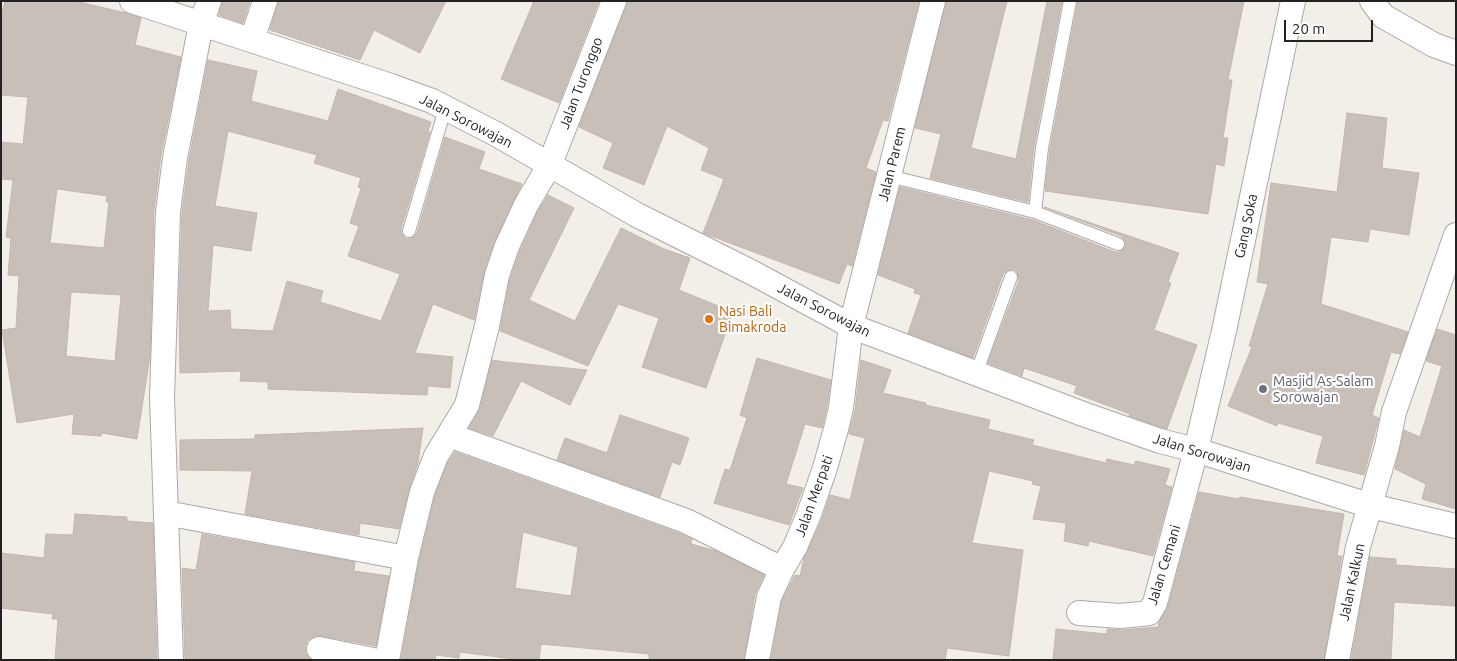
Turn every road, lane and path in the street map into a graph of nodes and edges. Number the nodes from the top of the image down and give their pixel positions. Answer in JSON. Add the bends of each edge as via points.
{"nodes":[{"id":1,"x":132,"y":1,"type":"edge"},
{"id":2,"x":210,"y":1,"type":"edge"},
{"id":3,"x":265,"y":1,"type":"edge"},
{"id":4,"x":614,"y":1,"type":"edge"},
{"id":5,"x":933,"y":1,"type":"edge"},
{"id":6,"x":1070,"y":1,"type":"edge"},
{"id":7,"x":1293,"y":1,"type":"edge"},
{"id":8,"x":1372,"y":1,"type":"edge"},
{"id":9,"x":202,"y":24,"type":"junction"},
{"id":10,"x":252,"y":40,"type":"junction"},
{"id":11,"x":1456,"y":53,"type":"edge"},
{"id":12,"x":446,"y":109,"type":"junction"},
{"id":13,"x":549,"y":166,"type":"junction"},
{"id":14,"x":889,"y":176,"type":"junction"},
{"id":15,"x":1035,"y":212,"type":"junction"},
{"id":16,"x":409,"y":231,"type":"dead end"},
{"id":17,"x":1456,"y":235,"type":"edge"},
{"id":18,"x":1118,"y":244,"type":"dead end"},
{"id":19,"x":1011,"y":277,"type":"dead end"},
{"id":20,"x":851,"y":326,"type":"junction"},
{"id":21,"x":976,"y":374,"type":"junction"},
{"id":22,"x":448,"y":435,"type":"junction"},
{"id":23,"x":1196,"y":450,"type":"junction"},
{"id":24,"x":1371,"y":506,"type":"junction"},
{"id":25,"x":166,"y":513,"type":"junction"},
{"id":26,"x":1456,"y":526,"type":"edge"},
{"id":27,"x":406,"y":558,"type":"junction"},
{"id":28,"x":782,"y":569,"type":"junction"},
{"id":29,"x":1080,"y":613,"type":"dead end"},
{"id":30,"x":319,"y":649,"type":"dead end"},
{"id":31,"x":171,"y":660,"type":"edge"},
{"id":32,"x":373,"y":660,"type":"edge"},
{"id":33,"x":387,"y":660,"type":"edge"},
{"id":34,"x":757,"y":660,"type":"edge"},
{"id":35,"x":1337,"y":660,"type":"edge"}],
"edges":[{"from":1,"to":9,"type":"street","name":"Jalan Sorowajan"},
{"from":2,"to":9,"type":"street"},
{"from":3,"to":10,"type":"street"},
{"from":4,"to":13,"type":"street","name":"Jalan Turonggo"},
{"from":5,"to":14,"type":"street","name":"Jalan Parem"},
{"from":6,"to":15,"type":"lane","via":[[1042,148]]},
{"from":7,"to":23,"type":"street","name":"Gang Soka"},
{"from":8,"to":11,"type":"street","via":[[1383,16],[1434,45]]},
{"from":9,"to":10,"type":"street","name":"Jalan Sorowajan"},
{"from":9,"to":25,"type":"street","via":[[175,158],[168,212],[162,398]]},
{"from":10,"to":12,"type":"street","name":"Jalan Sorowajan","via":[[391,86]]},
{"from":12,"to":13,"type":"street","name":"Jalan Sorowajan"},
{"from":12,"to":16,"type":"lane"},
{"from":13,"to":20,"type":"street","name":"Jalan Sorowajan"},
{"from":13,"to":22,"type":"street","name":"Jalan Turonggo","via":[[507,246],[497,275],[467,405]]},
{"from":14,"to":15,"type":"lane"},
{"from":14,"to":20,"type":"street","name":"Jalan Parem"},
{"from":15,"to":18,"type":"lane"},
{"from":17,"to":24,"type":"street","name":"Jalan Kalkun","via":[[1394,412]]},
{"from":19,"to":21,"type":"lane"},
{"from":20,"to":21,"type":"street","name":"Jalan Sorowajan"},
{"from":20,"to":28,"type":"street","name":"Jalan Merpati","via":[[841,408],[825,468],[795,547]]},
{"from":21,"to":23,"type":"street","name":"Jalan Sorowajan","via":[[1160,441]]},
{"from":22,"to":27,"type":"street","name":"Jalan Turonggo","via":[[422,492]]},
{"from":22,"to":28,"type":"street","via":[[686,520]]},
{"from":23,"to":24,"type":"street","name":"Jalan Sorowajan"},
{"from":23,"to":29,"type":"street","name":"Jalan Cemani","via":[[1155,603],[1149,613],[1120,616]]},
{"from":24,"to":26,"type":"street","name":"Jalan Sorowajan"},
{"from":24,"to":35,"type":"street","name":"Jalan Kalkun","via":[[1358,547]]},
{"from":25,"to":27,"type":"street"},
{"from":25,"to":31,"type":"street"},
{"from":27,"to":33,"type":"street","name":"Jalan Turonggo"},
{"from":28,"to":34,"type":"street","name":"Jalan Merpati","via":[[768,597]]},
{"from":30,"to":32,"type":"street"}]}
